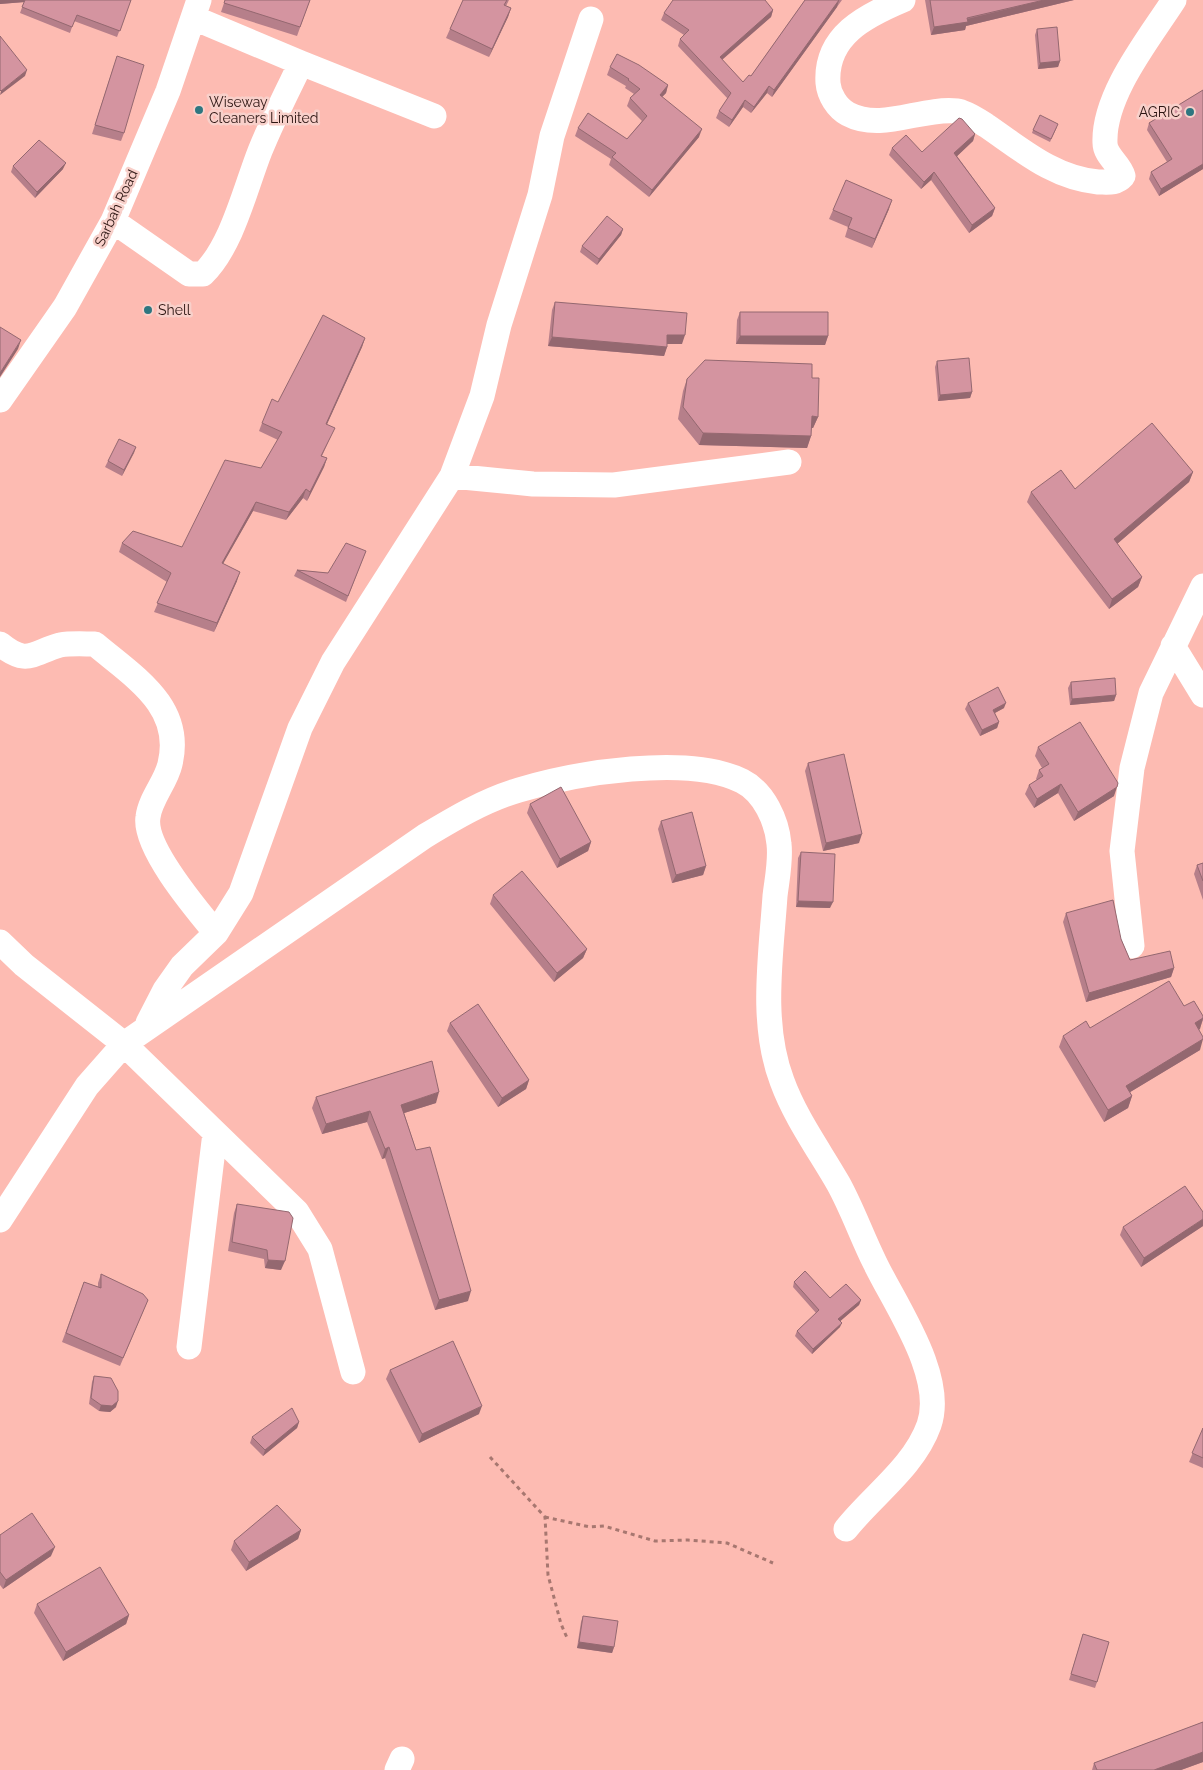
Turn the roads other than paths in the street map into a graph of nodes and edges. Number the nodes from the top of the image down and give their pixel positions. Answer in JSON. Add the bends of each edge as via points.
{"nodes":[{"id":1,"x":903,"y":0,"type":"edge"},
{"id":2,"x":1174,"y":0,"type":"edge"},
{"id":3,"x":196,"y":9,"type":"edge"},
{"id":4,"x":591,"y":18,"type":"dead end"},
{"id":5,"x":300,"y":64,"type":"junction"},
{"id":6,"x":434,"y":116,"type":"dead end"},
{"id":7,"x":113,"y":221,"type":"junction"},
{"id":8,"x":0,"y":400,"type":"edge"},
{"id":9,"x":789,"y":462,"type":"dead end"},
{"id":10,"x":452,"y":476,"type":"junction"},
{"id":11,"x":1203,"y":586,"type":"edge"},
{"id":12,"x":0,"y":644,"type":"edge"},
{"id":13,"x":1172,"y":646,"type":"junction"},
{"id":14,"x":1203,"y":695,"type":"edge"},
{"id":15,"x":216,"y":933,"type":"junction"},
{"id":16,"x":0,"y":942,"type":"edge"},
{"id":17,"x":1132,"y":946,"type":"dead end"},
{"id":18,"x":147,"y":1026,"type":"junction"},
{"id":19,"x":124,"y":1044,"type":"junction"},
{"id":20,"x":215,"y":1132,"type":"junction"},
{"id":21,"x":0,"y":1220,"type":"edge"},
{"id":22,"x":189,"y":1347,"type":"dead end"},
{"id":23,"x":353,"y":1372,"type":"dead end"},
{"id":24,"x":846,"y":1529,"type":"dead end"}],
"edges":[{"from":1,"to":2,"type":"street","via":[[871,13],[847,31],[832,52],[827,72],[836,104],[848,114],[869,119],[889,120],[958,111],[987,126],[1056,172],[1086,181],[1111,182],[1122,176],[1104,145],[1107,119],[1116,95],[1139,54]]},
{"from":3,"to":5,"type":"street"},
{"from":3,"to":7,"type":"street","name":"Sarbah Road","via":[[168,91]]},
{"from":4,"to":10,"type":"street","via":[[552,136],[540,195],[482,396]]},
{"from":5,"to":6,"type":"street"},
{"from":5,"to":7,"type":"street","via":[[261,148],[233,222],[214,263],[203,274],[189,274]]},
{"from":7,"to":8,"type":"street","name":"Sarbah Road","via":[[65,307]]},
{"from":9,"to":10,"type":"street","via":[[614,485],[533,484]]},
{"from":10,"to":15,"type":"street","via":[[333,662],[300,728],[241,893]]},
{"from":11,"to":13,"type":"street"},
{"from":12,"to":15,"type":"street","via":[[13,655],[30,657],[62,645],[95,644],[160,701],[173,732],[170,765],[147,817],[154,845],[177,884]]},
{"from":13,"to":14,"type":"street"},
{"from":13,"to":17,"type":"street","via":[[1151,693],[1132,768],[1122,851]]},
{"from":15,"to":18,"type":"street","via":[[182,966],[165,990]]},
{"from":16,"to":19,"type":"street","via":[[24,965]]},
{"from":18,"to":19,"type":"street"},
{"from":18,"to":24,"type":"street","via":[[424,836],[476,806],[528,788],[575,777],[650,767],[711,770],[745,782],[773,815],[779,845],[769,1005],[774,1051],[782,1082],[840,1187],[922,1356],[933,1396],[930,1423],[917,1449]]},
{"from":19,"to":20,"type":"street"},
{"from":19,"to":21,"type":"street","via":[[88,1086]]},
{"from":20,"to":22,"type":"street"},
{"from":20,"to":23,"type":"street","via":[[297,1212],[320,1250]]}]}
